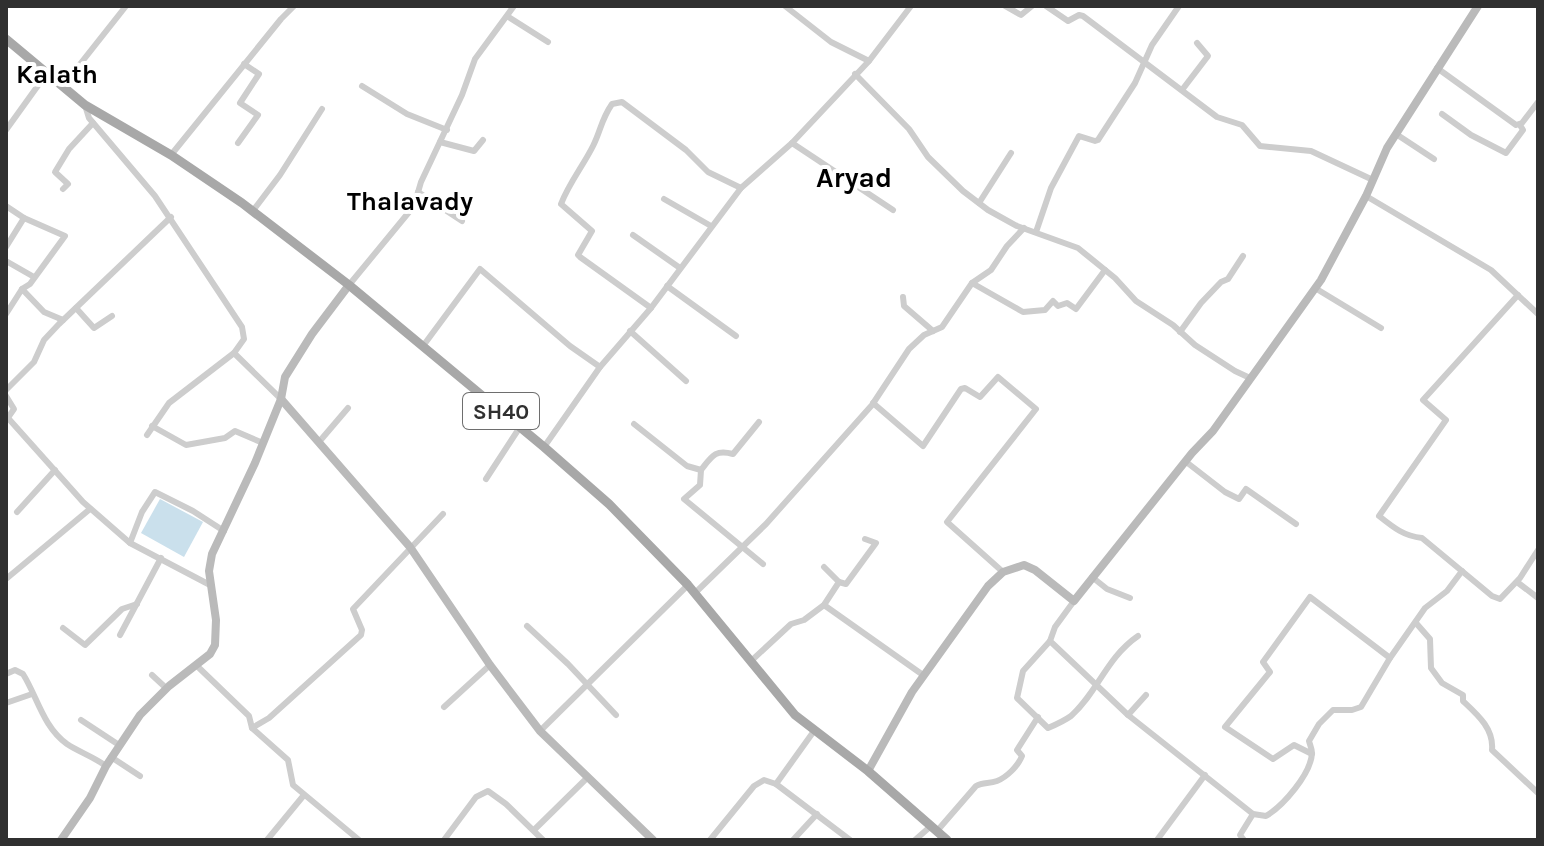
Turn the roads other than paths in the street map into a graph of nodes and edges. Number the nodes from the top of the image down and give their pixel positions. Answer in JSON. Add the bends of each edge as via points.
{"nodes":[{"id":1,"x":126,"y":6,"type":"edge"},
{"id":2,"x":294,"y":6,"type":"edge"},
{"id":3,"x":514,"y":6,"type":"edge"},
{"id":4,"x":785,"y":6,"type":"edge"},
{"id":5,"x":911,"y":6,"type":"edge"},
{"id":6,"x":1005,"y":6,"type":"edge"},
{"id":7,"x":1032,"y":6,"type":"edge"},
{"id":8,"x":1046,"y":6,"type":"edge"},
{"id":9,"x":1179,"y":6,"type":"edge"},
{"id":10,"x":1478,"y":6,"type":"edge"},
{"id":11,"x":507,"y":16,"type":"junction"},
{"id":12,"x":6,"y":39,"type":"edge"},
{"id":13,"x":548,"y":42,"type":"dead end"},
{"id":14,"x":1197,"y":43,"type":"dead end"},
{"id":15,"x":869,"y":61,"type":"junction"},
{"id":16,"x":244,"y":64,"type":"junction"},
{"id":17,"x":1144,"y":64,"type":"junction"},
{"id":18,"x":1437,"y":68,"type":"junction"},
{"id":19,"x":47,"y":73,"type":"junction"},
{"id":20,"x":855,"y":74,"type":"junction"},
{"id":21,"x":362,"y":86,"type":"dead end"},
{"id":22,"x":62,"y":87,"type":"junction"},
{"id":23,"x":1182,"y":90,"type":"junction"},
{"id":24,"x":85,"y":105,"type":"junction"},
{"id":25,"x":1537,"y":108,"type":"edge"},
{"id":26,"x":322,"y":109,"type":"dead end"},
{"id":27,"x":1442,"y":114,"type":"dead end"},
{"id":28,"x":93,"y":123,"type":"junction"},
{"id":29,"x":1520,"y":125,"type":"junction"},
{"id":30,"x":6,"y":130,"type":"edge"},
{"id":31,"x":447,"y":130,"type":"junction"},
{"id":32,"x":1396,"y":134,"type":"junction"},
{"id":33,"x":483,"y":140,"type":"dead end"},
{"id":34,"x":440,"y":142,"type":"junction"},
{"id":35,"x":238,"y":143,"type":"dead end"},
{"id":36,"x":792,"y":143,"type":"junction"},
{"id":37,"x":1011,"y":153,"type":"dead end"},
{"id":38,"x":171,"y":155,"type":"junction"},
{"id":39,"x":1434,"y":159,"type":"dead end"},
{"id":40,"x":1373,"y":180,"type":"junction"},
{"id":41,"x":741,"y":188,"type":"junction"},
{"id":42,"x":63,"y":189,"type":"dead end"},
{"id":43,"x":418,"y":192,"type":"junction"},
{"id":44,"x":1366,"y":196,"type":"junction"},
{"id":45,"x":664,"y":199,"type":"dead end"},
{"id":46,"x":979,"y":203,"type":"junction"},
{"id":47,"x":6,"y":206,"type":"edge"},
{"id":48,"x":893,"y":210,"type":"dead end"},
{"id":49,"x":252,"y":212,"type":"junction"},
{"id":50,"x":171,"y":217,"type":"junction"},
{"id":51,"x":24,"y":218,"type":"junction"},
{"id":52,"x":462,"y":221,"type":"dead end"},
{"id":53,"x":711,"y":226,"type":"junction"},
{"id":54,"x":1024,"y":228,"type":"junction"},
{"id":55,"x":1036,"y":232,"type":"junction"},
{"id":56,"x":633,"y":235,"type":"dead end"},
{"id":57,"x":6,"y":247,"type":"edge"},
{"id":58,"x":1243,"y":256,"type":"dead end"},
{"id":59,"x":6,"y":261,"type":"edge"},
{"id":60,"x":680,"y":268,"type":"junction"},
{"id":61,"x":1105,"y":270,"type":"junction"},
{"id":62,"x":34,"y":277,"type":"junction"},
{"id":63,"x":972,"y":283,"type":"junction"},
{"id":64,"x":349,"y":285,"type":"junction"},
{"id":65,"x":667,"y":286,"type":"junction"},
{"id":66,"x":1315,"y":288,"type":"junction"},
{"id":67,"x":22,"y":289,"type":"junction"},
{"id":68,"x":1518,"y":295,"type":"junction"},
{"id":69,"x":903,"y":297,"type":"dead end"},
{"id":70,"x":76,"y":308,"type":"junction"},
{"id":71,"x":651,"y":308,"type":"junction"},
{"id":72,"x":6,"y":314,"type":"edge"},
{"id":73,"x":1538,"y":314,"type":"edge"},
{"id":74,"x":112,"y":316,"type":"dead end"},
{"id":75,"x":63,"y":320,"type":"junction"},
{"id":76,"x":1381,"y":328,"type":"dead end"},
{"id":77,"x":630,"y":331,"type":"junction"},
{"id":78,"x":933,"y":331,"type":"junction"},
{"id":79,"x":1180,"y":332,"type":"junction"},
{"id":80,"x":736,"y":336,"type":"dead end"},
{"id":81,"x":423,"y":346,"type":"junction"},
{"id":82,"x":234,"y":353,"type":"junction"},
{"id":83,"x":600,"y":367,"type":"junction"},
{"id":84,"x":1250,"y":378,"type":"junction"},
{"id":85,"x":686,"y":381,"type":"dead end"},
{"id":86,"x":6,"y":391,"type":"edge"},
{"id":87,"x":281,"y":399,"type":"junction"},
{"id":88,"x":873,"y":403,"type":"junction"},
{"id":89,"x":348,"y":408,"type":"dead end"},
{"id":90,"x":7,"y":419,"type":"edge"},
{"id":91,"x":759,"y":422,"type":"dead end"},
{"id":92,"x":634,"y":424,"type":"dead end"},
{"id":93,"x":152,"y":426,"type":"junction"},
{"id":94,"x":520,"y":427,"type":"junction"},
{"id":95,"x":147,"y":435,"type":"dead end"},
{"id":96,"x":319,"y":442,"type":"junction"},
{"id":97,"x":263,"y":443,"type":"junction"},
{"id":98,"x":544,"y":447,"type":"junction"},
{"id":99,"x":1185,"y":461,"type":"junction"},
{"id":100,"x":55,"y":470,"type":"junction"},
{"id":101,"x":701,"y":470,"type":"junction"},
{"id":102,"x":486,"y":479,"type":"dead end"},
{"id":103,"x":90,"y":509,"type":"junction"},
{"id":104,"x":17,"y":512,"type":"dead end"},
{"id":105,"x":443,"y":514,"type":"dead end"},
{"id":106,"x":1296,"y":524,"type":"dead end"},
{"id":107,"x":224,"y":531,"type":"junction"},
{"id":108,"x":865,"y":539,"type":"dead end"},
{"id":109,"x":130,"y":543,"type":"junction"},
{"id":110,"x":410,"y":547,"type":"junction"},
{"id":111,"x":741,"y":547,"type":"junction"},
{"id":112,"x":1538,"y":550,"type":"edge"},
{"id":113,"x":161,"y":558,"type":"junction"},
{"id":114,"x":763,"y":564,"type":"dead end"},
{"id":115,"x":824,"y":567,"type":"dead end"},
{"id":116,"x":1462,"y":571,"type":"junction"},
{"id":117,"x":1003,"y":572,"type":"junction"},
{"id":118,"x":1092,"y":577,"type":"junction"},
{"id":119,"x":6,"y":579,"type":"edge"},
{"id":120,"x":839,"y":582,"type":"junction"},
{"id":121,"x":1517,"y":582,"type":"junction"},
{"id":122,"x":210,"y":585,"type":"junction"},
{"id":123,"x":691,"y":589,"type":"junction"},
{"id":124,"x":1130,"y":598,"type":"dead end"},
{"id":125,"x":1538,"y":598,"type":"edge"},
{"id":126,"x":1074,"y":601,"type":"junction"},
{"id":127,"x":137,"y":604,"type":"junction"},
{"id":128,"x":824,"y":605,"type":"junction"},
{"id":129,"x":1416,"y":623,"type":"junction"},
{"id":130,"x":527,"y":626,"type":"dead end"},
{"id":131,"x":63,"y":628,"type":"dead end"},
{"id":132,"x":120,"y":635,"type":"dead end"},
{"id":133,"x":1138,"y":636,"type":"dead end"},
{"id":134,"x":1050,"y":641,"type":"junction"},
{"id":135,"x":1390,"y":658,"type":"junction"},
{"id":136,"x":750,"y":662,"type":"junction"},
{"id":137,"x":196,"y":665,"type":"junction"},
{"id":138,"x":490,"y":665,"type":"junction"},
{"id":139,"x":6,"y":674,"type":"edge"},
{"id":140,"x":152,"y":675,"type":"dead end"},
{"id":141,"x":923,"y":675,"type":"junction"},
{"id":142,"x":586,"y":684,"type":"junction"},
{"id":143,"x":1096,"y":685,"type":"junction"},
{"id":144,"x":166,"y":688,"type":"junction"},
{"id":145,"x":32,"y":694,"type":"junction"},
{"id":146,"x":1146,"y":695,"type":"dead end"},
{"id":147,"x":6,"y":703,"type":"edge"},
{"id":148,"x":444,"y":707,"type":"dead end"},
{"id":149,"x":616,"y":715,"type":"dead end"},
{"id":150,"x":1128,"y":715,"type":"junction"},
{"id":151,"x":1038,"y":717,"type":"junction"},
{"id":152,"x":81,"y":720,"type":"dead end"},
{"id":153,"x":252,"y":728,"type":"junction"},
{"id":154,"x":540,"y":731,"type":"junction"},
{"id":155,"x":814,"y":731,"type":"junction"},
{"id":156,"x":119,"y":745,"type":"junction"},
{"id":157,"x":1312,"y":754,"type":"junction"},
{"id":158,"x":109,"y":761,"type":"junction"},
{"id":159,"x":868,"y":771,"type":"junction"},
{"id":160,"x":1205,"y":775,"type":"junction"},
{"id":161,"x":140,"y":776,"type":"dead end"},
{"id":162,"x":588,"y":777,"type":"junction"},
{"id":163,"x":776,"y":784,"type":"junction"},
{"id":164,"x":1538,"y":793,"type":"edge"},
{"id":165,"x":304,"y":795,"type":"junction"},
{"id":166,"x":817,"y":814,"type":"junction"},
{"id":167,"x":1253,"y":814,"type":"junction"},
{"id":168,"x":534,"y":830,"type":"junction"},
{"id":169,"x":940,"y":835,"type":"edge"},
{"id":170,"x":61,"y":840,"type":"edge"},
{"id":171,"x":267,"y":840,"type":"edge"},
{"id":172,"x":359,"y":840,"type":"edge"},
{"id":173,"x":444,"y":840,"type":"edge"},
{"id":174,"x":543,"y":840,"type":"edge"},
{"id":175,"x":653,"y":840,"type":"edge"},
{"id":176,"x":710,"y":840,"type":"edge"},
{"id":177,"x":793,"y":840,"type":"edge"},
{"id":178,"x":850,"y":840,"type":"edge"},
{"id":179,"x":915,"y":840,"type":"edge"},
{"id":180,"x":1157,"y":840,"type":"edge"},
{"id":181,"x":1244,"y":840,"type":"edge"}],
"edges":[{"from":1,"to":22,"type":"street"},
{"from":2,"to":16,"type":"street"},
{"from":3,"to":11,"type":"street"},
{"from":4,"to":15,"type":"street","via":[[831,42]]},
{"from":5,"to":15,"type":"street"},
{"from":6,"to":7,"type":"street","via":[[1021,15]]},
{"from":8,"to":17,"type":"street","via":[[1068,21],[1083,16]]},
{"from":9,"to":17,"type":"street"},
{"from":10,"to":18,"type":"main road"},
{"from":11,"to":13,"type":"street"},
{"from":11,"to":31,"type":"street","via":[[475,59]]},
{"from":12,"to":19,"type":"main road","number":"SH40"},
{"from":14,"to":23,"type":"street","via":[[1208,56]]},
{"from":15,"to":20,"type":"street"},
{"from":16,"to":35,"type":"street","via":[[259,74],[240,103],[258,115]]},
{"from":16,"to":38,"type":"street"},
{"from":17,"to":23,"type":"street"},
{"from":17,"to":55,"type":"street","via":[[1098,140],[1079,136],[1051,188]]},
{"from":18,"to":29,"type":"street"},
{"from":18,"to":32,"type":"main road"},
{"from":19,"to":22,"type":"main road","number":"SH40"},
{"from":19,"to":30,"type":"street"},
{"from":20,"to":36,"type":"street"},
{"from":20,"to":46,"type":"street","via":[[909,129],[936,166]]},
{"from":21,"to":31,"type":"street","via":[[411,116]]},
{"from":22,"to":24,"type":"main road","number":"SH40"},
{"from":23,"to":40,"type":"street","via":[[1217,117],[1242,125],[1260,146],[1311,151]]},
{"from":24,"to":28,"type":"street"},
{"from":24,"to":38,"type":"main road","number":"SH40"},
{"from":25,"to":29,"type":"street"},
{"from":26,"to":49,"type":"street"},
{"from":27,"to":29,"type":"street","via":[[1506,153],[1523,130]]},
{"from":28,"to":42,"type":"street","via":[[55,172],[68,184]]},
{"from":28,"to":50,"type":"street"},
{"from":31,"to":34,"type":"street"},
{"from":32,"to":39,"type":"street"},
{"from":32,"to":40,"type":"main road"},
{"from":33,"to":34,"type":"street","via":[[474,151]]},
{"from":34,"to":43,"type":"street"},
{"from":36,"to":41,"type":"street"},
{"from":36,"to":48,"type":"street"},
{"from":37,"to":46,"type":"street"},
{"from":38,"to":49,"type":"main road","number":"SH40"},
{"from":40,"to":44,"type":"main road"},
{"from":41,"to":53,"type":"street"},
{"from":41,"to":71,"type":"street","via":[[708,172],[622,102],[612,104],[561,204],[592,231],[578,255]]},
{"from":43,"to":52,"type":"street"},
{"from":43,"to":64,"type":"street","via":[[403,222]]},
{"from":44,"to":66,"type":"main road"},
{"from":44,"to":68,"type":"street","via":[[1491,270]]},
{"from":45,"to":53,"type":"street"},
{"from":46,"to":54,"type":"street"},
{"from":47,"to":51,"type":"street"},
{"from":49,"to":64,"type":"main road","number":"SH40"},
{"from":50,"to":70,"type":"street"},
{"from":50,"to":82,"type":"street","via":[[245,332]]},
{"from":51,"to":57,"type":"street"},
{"from":51,"to":62,"type":"street","via":[[65,236]]},
{"from":53,"to":60,"type":"street"},
{"from":54,"to":55,"type":"street"},
{"from":54,"to":63,"type":"street","via":[[991,270]]},
{"from":55,"to":61,"type":"street","via":[[1078,248]]},
{"from":56,"to":60,"type":"street"},
{"from":58,"to":79,"type":"street"},
{"from":59,"to":62,"type":"street"},
{"from":60,"to":65,"type":"street"},
{"from":61,"to":63,"type":"street","via":[[1076,309],[1053,301],[1045,310],[1023,312]]},
{"from":61,"to":79,"type":"street","via":[[1136,301]]},
{"from":62,"to":67,"type":"street"},
{"from":63,"to":78,"type":"street","via":[[942,327]]},
{"from":64,"to":81,"type":"main road","number":"SH40"},
{"from":64,"to":87,"type":"main road","via":[[291,366]]},
{"from":65,"to":71,"type":"street"},
{"from":65,"to":80,"type":"street"},
{"from":66,"to":76,"type":"street"},
{"from":66,"to":84,"type":"main road"},
{"from":67,"to":72,"type":"street"},
{"from":67,"to":75,"type":"street","via":[[44,312]]},
{"from":68,"to":73,"type":"street"},
{"from":68,"to":116,"type":"street","via":[[1423,400],[1446,420],[1379,516],[1402,534],[1422,538]]},
{"from":69,"to":78,"type":"street","via":[[904,306]]},
{"from":70,"to":74,"type":"street","via":[[94,328]]},
{"from":70,"to":75,"type":"street"},
{"from":71,"to":77,"type":"street"},
{"from":75,"to":86,"type":"street"},
{"from":77,"to":83,"type":"street"},
{"from":77,"to":85,"type":"street"},
{"from":78,"to":88,"type":"street","via":[[916,340]]},
{"from":79,"to":84,"type":"street"},
{"from":81,"to":83,"type":"street","via":[[480,269]]},
{"from":81,"to":94,"type":"main road","number":"SH40"},
{"from":82,"to":87,"type":"street"},
{"from":82,"to":93,"type":"street","via":[[169,403]]},
{"from":83,"to":98,"type":"street"},
{"from":84,"to":99,"type":"main road"},
{"from":86,"to":90,"type":"street","via":[[14,409]]},
{"from":87,"to":96,"type":"main road"},
{"from":87,"to":97,"type":"main road"},
{"from":88,"to":111,"type":"street"},
{"from":88,"to":117,"type":"street","via":[[923,446],[961,389],[980,397],[998,377],[1036,409],[947,522]]},
{"from":89,"to":96,"type":"street"},
{"from":90,"to":100,"type":"street"},
{"from":91,"to":101,"type":"street","via":[[733,454],[714,453]]},
{"from":92,"to":101,"type":"street","via":[[687,466]]},
{"from":93,"to":95,"type":"street"},
{"from":93,"to":97,"type":"street","via":[[186,445],[213,442],[235,431]]},
{"from":94,"to":98,"type":"main road","number":"SH40"},
{"from":94,"to":102,"type":"street"},
{"from":96,"to":110,"type":"main road"},
{"from":97,"to":107,"type":"main road"},
{"from":98,"to":123,"type":"main road","number":"SH40","via":[[609,504]]},
{"from":99,"to":106,"type":"street","via":[[1225,492],[1239,499],[1246,489]]},
{"from":99,"to":118,"type":"main road"},
{"from":100,"to":103,"type":"street"},
{"from":100,"to":104,"type":"street"},
{"from":101,"to":111,"type":"street","via":[[700,485],[684,499]]},
{"from":103,"to":109,"type":"street"},
{"from":103,"to":119,"type":"street"},
{"from":105,"to":110,"type":"street"},
{"from":107,"to":109,"type":"street","via":[[155,492]]},
{"from":107,"to":122,"type":"main road","via":[[210,560]]},
{"from":108,"to":120,"type":"street","via":[[876,543],[846,584]]},
{"from":109,"to":113,"type":"street"},
{"from":110,"to":138,"type":"main road"},
{"from":110,"to":153,"type":"street","via":[[353,609],[361,635]]},
{"from":111,"to":114,"type":"street"},
{"from":111,"to":123,"type":"street"},
{"from":112,"to":121,"type":"street"},
{"from":113,"to":122,"type":"street"},
{"from":113,"to":127,"type":"street"},
{"from":115,"to":120,"type":"street"},
{"from":116,"to":121,"type":"street","via":[[1500,599]]},
{"from":116,"to":129,"type":"street"},
{"from":117,"to":126,"type":"main road","via":[[1032,568]]},
{"from":117,"to":141,"type":"main road"},
{"from":118,"to":124,"type":"street"},
{"from":118,"to":126,"type":"main road"},
{"from":120,"to":128,"type":"street"},
{"from":121,"to":125,"type":"street"},
{"from":122,"to":137,"type":"main road","via":[[215,645]]},
{"from":123,"to":136,"type":"main road","number":"SH40"},
{"from":123,"to":142,"type":"street"},
{"from":126,"to":134,"type":"street"},
{"from":127,"to":131,"type":"street","via":[[122,609],[85,645]]},
{"from":127,"to":132,"type":"street"},
{"from":128,"to":136,"type":"street","via":[[791,624]]},
{"from":128,"to":141,"type":"street"},
{"from":129,"to":135,"type":"street"},
{"from":129,"to":164,"type":"street","via":[[1430,639],[1431,668],[1480,717],[1493,738],[1492,750]]},
{"from":130,"to":142,"type":"street"},
{"from":133,"to":143,"type":"street","via":[[1120,649]]},
{"from":134,"to":143,"type":"street"},
{"from":134,"to":151,"type":"street","via":[[1023,671],[1017,698]]},
{"from":135,"to":157,"type":"street","via":[[1361,707],[1333,710],[1319,724],[1309,741]]},
{"from":135,"to":157,"type":"street","via":[[1310,597],[1263,662],[1270,672],[1225,727],[1273,759],[1294,745]]},
{"from":136,"to":155,"type":"main road","number":"SH40"},
{"from":137,"to":144,"type":"main road"},
{"from":137,"to":153,"type":"street","via":[[249,716]]},
{"from":138,"to":148,"type":"street"},
{"from":138,"to":154,"type":"main road"},
{"from":139,"to":145,"type":"street","via":[[23,674]]},
{"from":140,"to":144,"type":"street"},
{"from":141,"to":159,"type":"main road"},
{"from":142,"to":149,"type":"street"},
{"from":142,"to":154,"type":"street"},
{"from":143,"to":150,"type":"street"},
{"from":143,"to":151,"type":"street","via":[[1070,717],[1048,728]]},
{"from":144,"to":156,"type":"main road"},
{"from":145,"to":147,"type":"street"},
{"from":145,"to":158,"type":"street","via":[[67,744]]},
{"from":146,"to":150,"type":"street"},
{"from":150,"to":160,"type":"street"},
{"from":151,"to":169,"type":"street","via":[[1017,750],[1022,756],[1018,765],[995,782],[976,786]]},
{"from":152,"to":156,"type":"street"},
{"from":153,"to":165,"type":"street","via":[[288,760],[293,785]]},
{"from":154,"to":162,"type":"main road"},
{"from":155,"to":159,"type":"main road","number":"SH40"},
{"from":155,"to":163,"type":"street"},
{"from":156,"to":158,"type":"main road"},
{"from":157,"to":167,"type":"street","via":[[1289,796],[1266,816]]},
{"from":158,"to":161,"type":"street"},
{"from":158,"to":170,"type":"main road"},
{"from":159,"to":169,"type":"main road","number":"SH40"},
{"from":160,"to":167,"type":"street"},
{"from":160,"to":180,"type":"street"},
{"from":162,"to":168,"type":"street"},
{"from":162,"to":175,"type":"main road"},
{"from":163,"to":166,"type":"street"},
{"from":163,"to":176,"type":"street","via":[[757,783]]},
{"from":165,"to":171,"type":"street"},
{"from":165,"to":172,"type":"street"},
{"from":166,"to":177,"type":"street"},
{"from":166,"to":178,"type":"street"},
{"from":167,"to":181,"type":"street","via":[[1240,835]]},
{"from":168,"to":173,"type":"street","via":[[488,791],[476,797]]},
{"from":168,"to":174,"type":"street"},
{"from":169,"to":179,"type":"street"}]}
